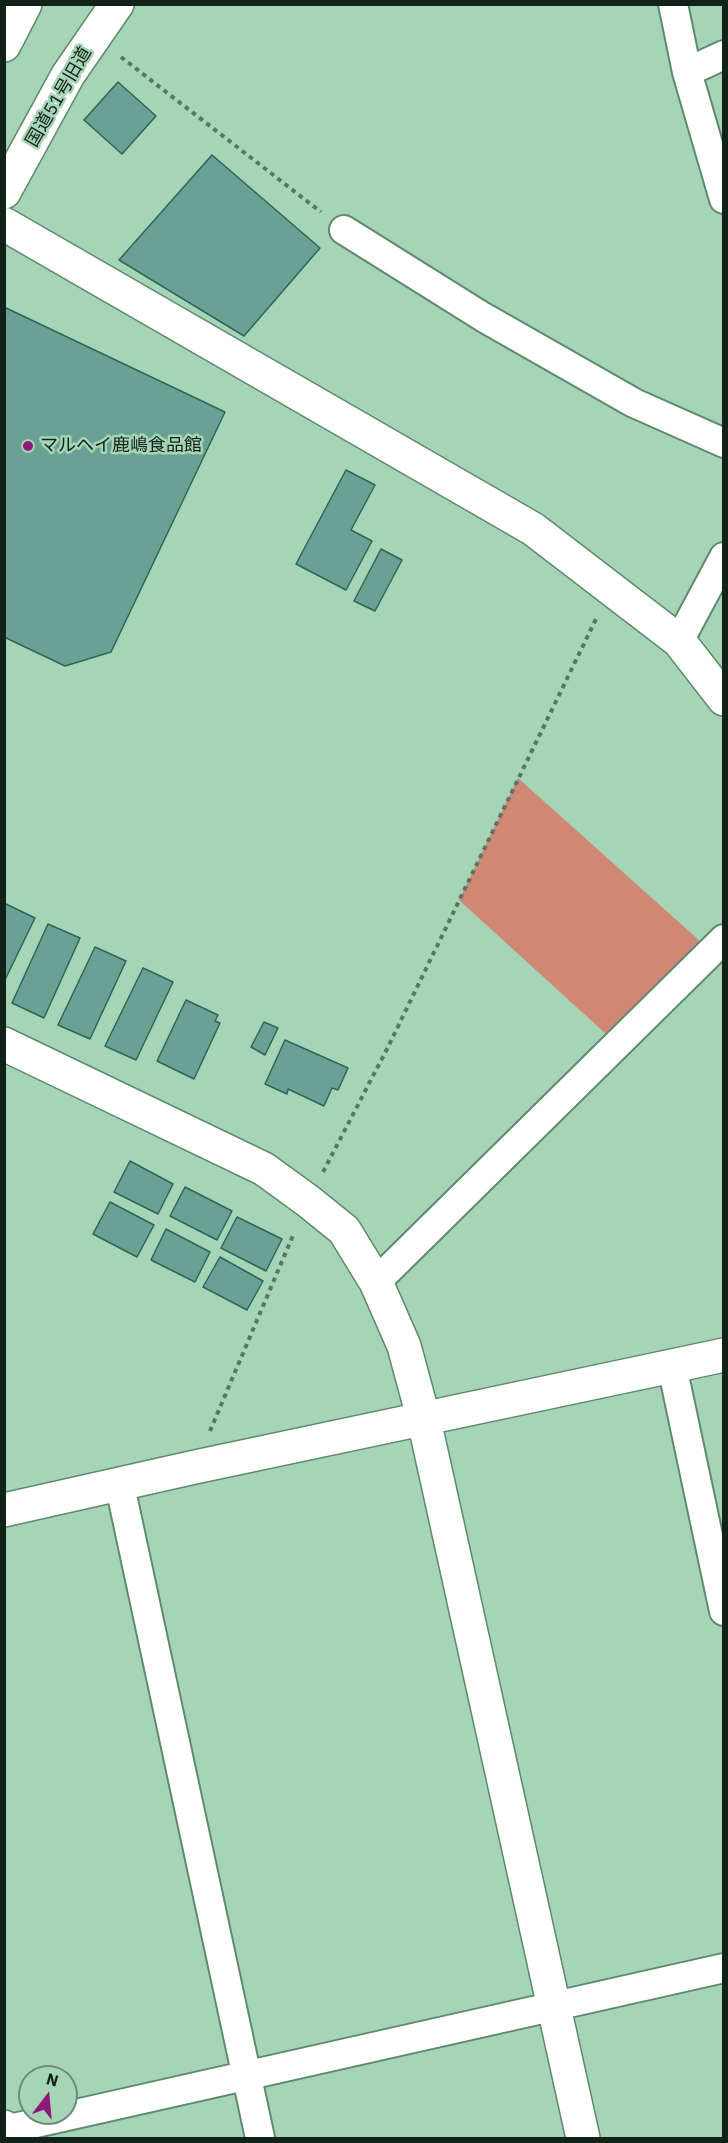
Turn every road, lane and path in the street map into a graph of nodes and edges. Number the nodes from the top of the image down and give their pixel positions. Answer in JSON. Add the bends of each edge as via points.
{"nodes":[{"id":1,"x":25,"y":4,"type":"edge"},
{"id":2,"x":117,"y":4,"type":"edge"},
{"id":3,"x":673,"y":4,"type":"edge"},
{"id":4,"x":95,"y":36,"type":"junction"},
{"id":5,"x":4,"y":45,"type":"edge"},
{"id":6,"x":723,"y":55,"type":"edge"},
{"id":7,"x":687,"y":72,"type":"junction"},
{"id":8,"x":4,"y":192,"type":"edge"},
{"id":9,"x":723,"y":199,"type":"edge"},
{"id":10,"x":4,"y":224,"type":"edge"},
{"id":11,"x":344,"y":230,"type":"joint"},
{"id":12,"x":723,"y":443,"type":"edge"},
{"id":13,"x":723,"y":557,"type":"edge"},
{"id":14,"x":610,"y":589,"type":"junction"},
{"id":15,"x":679,"y":641,"type":"junction"},
{"id":16,"x":723,"y":699,"type":"edge"},
{"id":17,"x":723,"y":939,"type":"edge"},
{"id":18,"x":4,"y":1044,"type":"edge"},
{"id":19,"x":308,"y":1201,"type":"junction"},
{"id":20,"x":376,"y":1282,"type":"junction"},
{"id":21,"x":723,"y":1355,"type":"edge"},
{"id":22,"x":672,"y":1366,"type":"junction"},
{"id":23,"x":424,"y":1420,"type":"junction"},
{"id":24,"x":195,"y":1467,"type":"junction"},
{"id":25,"x":120,"y":1486,"type":"junction"},
{"id":26,"x":4,"y":1510,"type":"edge"},
{"id":27,"x":723,"y":1611,"type":"edge"},
{"id":28,"x":723,"y":1968,"type":"edge"},
{"id":29,"x":554,"y":2007,"type":"junction"},
{"id":30,"x":246,"y":2076,"type":"junction"},
{"id":31,"x":5,"y":2129,"type":"edge"},
{"id":32,"x":7,"y":2139,"type":"edge"},
{"id":33,"x":260,"y":2139,"type":"edge"},
{"id":34,"x":583,"y":2139,"type":"edge"}],
"edges":[{"from":1,"to":5,"type":"main road"},
{"from":2,"to":4,"type":"main road","name":"国道51号旧道"},
{"from":3,"to":7,"type":"street"},
{"from":4,"to":8,"type":"main road","name":"国道51号旧道","via":[[68,75]]},
{"from":4,"to":11,"type":"path"},
{"from":6,"to":7,"type":"street"},
{"from":7,"to":9,"type":"street"},
{"from":10,"to":14,"type":"main road","via":[[533,529]]},
{"from":11,"to":12,"type":"street","via":[[483,317],[634,403]]},
{"from":13,"to":15,"type":"street"},
{"from":14,"to":15,"type":"main road"},
{"from":14,"to":19,"type":"path","via":[[387,1049]]},
{"from":15,"to":16,"type":"main road"},
{"from":17,"to":20,"type":"street"},
{"from":18,"to":19,"type":"main road","via":[[264,1169]]},
{"from":19,"to":20,"type":"main road","via":[[344,1230]]},
{"from":19,"to":24,"type":"path"},
{"from":20,"to":23,"type":"main road","via":[[404,1346]]},
{"from":21,"to":22,"type":"main road"},
{"from":22,"to":23,"type":"main road"},
{"from":22,"to":27,"type":"street"},
{"from":23,"to":24,"type":"main road"},
{"from":23,"to":29,"type":"main road"},
{"from":24,"to":25,"type":"main road"},
{"from":25,"to":26,"type":"main road"},
{"from":25,"to":30,"type":"street"},
{"from":28,"to":29,"type":"street"},
{"from":29,"to":30,"type":"street"},
{"from":29,"to":34,"type":"main road"},
{"from":30,"to":31,"type":"street"},
{"from":30,"to":33,"type":"street"},
{"from":31,"to":32,"type":"main road"}]}
